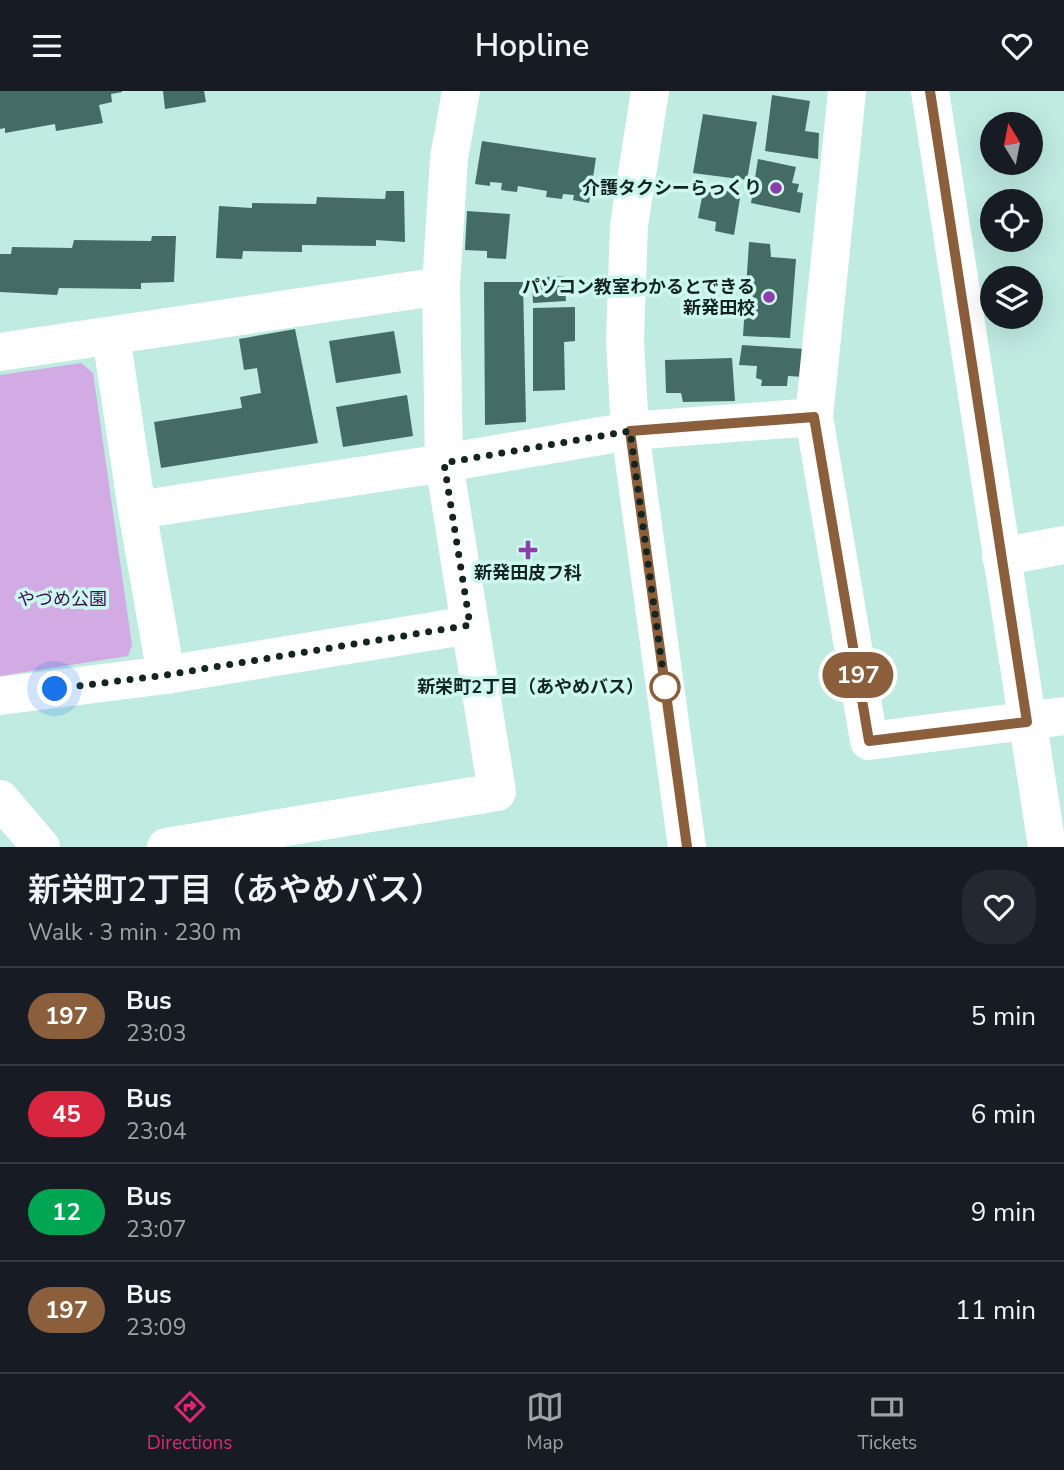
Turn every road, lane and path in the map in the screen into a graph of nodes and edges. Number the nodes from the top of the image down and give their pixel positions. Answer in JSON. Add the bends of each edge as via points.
{"nodes":[{"id":1,"x":461,"y":91,"type":"edge"},
{"id":2,"x":650,"y":91,"type":"edge"},
{"id":3,"x":847,"y":91,"type":"edge"},
{"id":4,"x":930,"y":91,"type":"edge"},
{"id":5,"x":441,"y":286,"type":"junction"},
{"id":6,"x":111,"y":335,"type":"junction"},
{"id":7,"x":0,"y":352,"type":"edge"},
{"id":8,"x":814,"y":417,"type":"junction"},
{"id":9,"x":630,"y":431,"type":"junction"},
{"id":10,"x":444,"y":463,"type":"junction"},
{"id":11,"x":137,"y":510,"type":"junction"},
{"id":12,"x":1064,"y":545,"type":"edge"},
{"id":13,"x":1001,"y":557,"type":"junction"},
{"id":14,"x":470,"y":625,"type":"junction"},
{"id":15,"x":166,"y":675,"type":"junction"},
{"id":16,"x":0,"y":696,"type":"edge"},
{"id":17,"x":1046,"y":719,"type":"edge"},
{"id":18,"x":0,"y":799,"type":"edge"},
{"id":19,"x":293,"y":837,"type":"edge"},
{"id":20,"x":41,"y":847,"type":"edge"},
{"id":21,"x":166,"y":847,"type":"edge"},
{"id":22,"x":687,"y":847,"type":"edge"},
{"id":23,"x":1047,"y":847,"type":"edge"}],
"edges":[{"from":1,"to":5,"type":"street","via":[[449,158]]},
{"from":2,"to":9,"type":"street","via":[[629,225],[625,340]]},
{"from":3,"to":8,"type":"street"},
{"from":4,"to":13,"type":"street"},
{"from":5,"to":6,"type":"street"},
{"from":5,"to":10,"type":"street"},
{"from":6,"to":7,"type":"street"},
{"from":6,"to":11,"type":"street"},
{"from":8,"to":9,"type":"street"},
{"from":8,"to":17,"type":"street","via":[[869,741]]},
{"from":9,"to":10,"type":"street"},
{"from":9,"to":22,"type":"street"},
{"from":10,"to":11,"type":"street"},
{"from":10,"to":14,"type":"street"},
{"from":11,"to":15,"type":"street"},
{"from":12,"to":13,"type":"street"},
{"from":13,"to":17,"type":"street"},
{"from":14,"to":15,"type":"street"},
{"from":14,"to":19,"type":"street","via":[[497,792]]},
{"from":15,"to":16,"type":"street"},
{"from":17,"to":23,"type":"street"},
{"from":18,"to":20,"type":"street"},
{"from":19,"to":21,"type":"street"}]}
